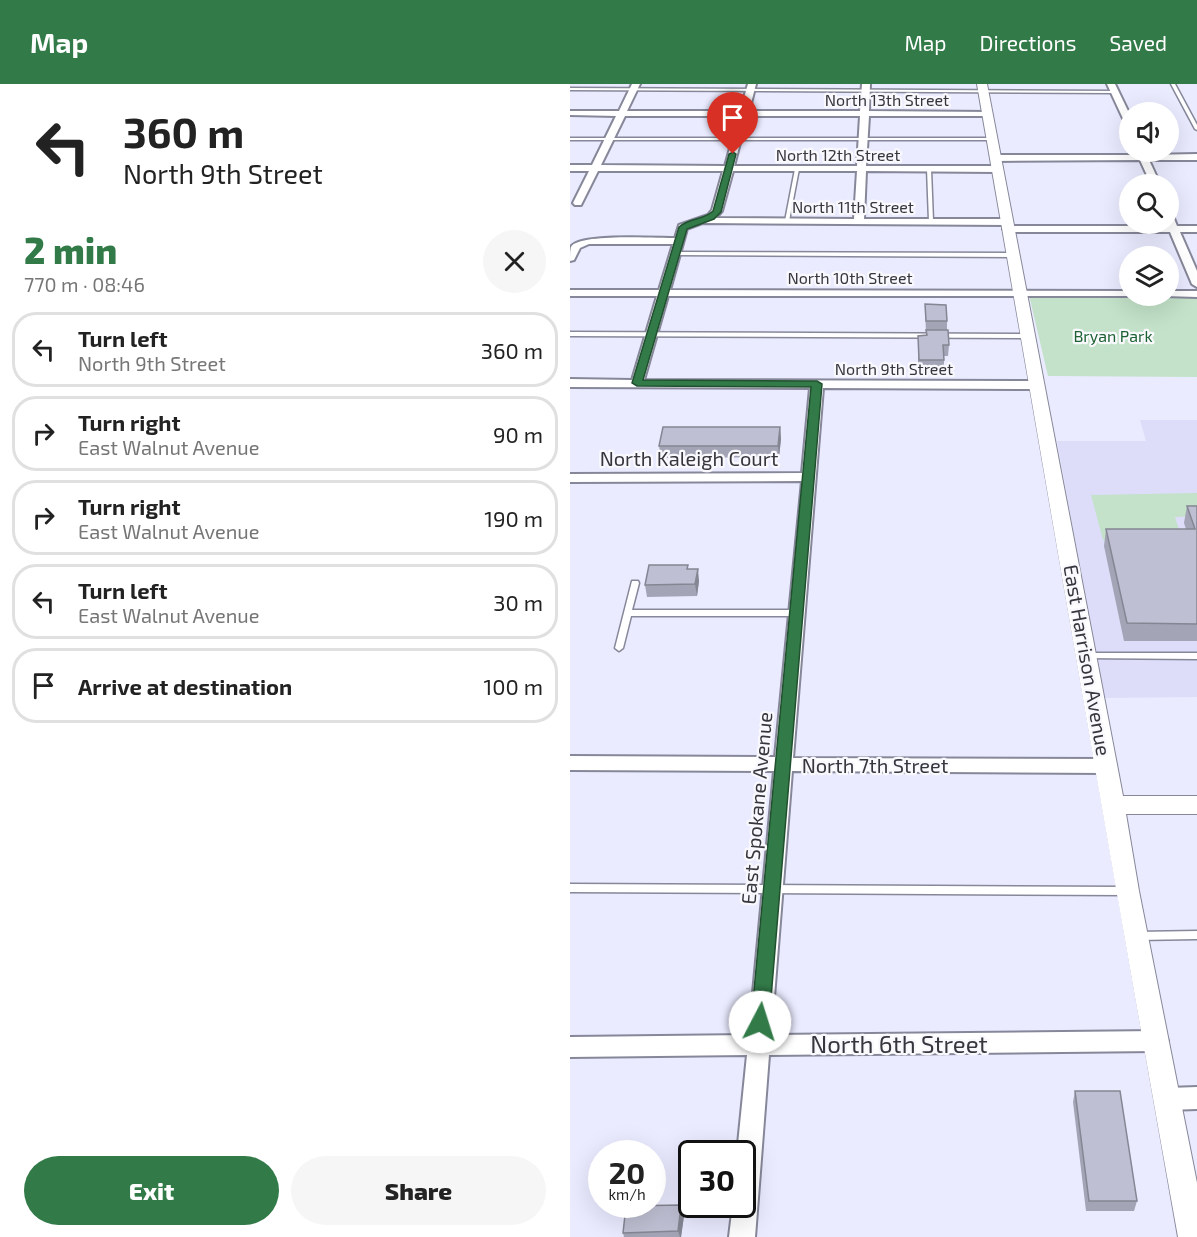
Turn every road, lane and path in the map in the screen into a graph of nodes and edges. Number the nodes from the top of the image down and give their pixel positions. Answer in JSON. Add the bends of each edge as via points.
{"nodes":[{"id":1,"x":1173,"y":84,"type":"edge"},
{"id":2,"x":635,"y":87,"type":"edge"},
{"id":3,"x":751,"y":87,"type":"edge"},
{"id":4,"x":866,"y":87,"type":"edge"},
{"id":5,"x":982,"y":87,"type":"edge"},
{"id":6,"x":1113,"y":88,"type":"edge"},
{"id":7,"x":570,"y":89,"type":"edge"},
{"id":8,"x":1119,"y":102,"type":"edge"},
{"id":9,"x":570,"y":113,"type":"edge"},
{"id":10,"x":622,"y":113,"type":"junction"},
{"id":11,"x":744,"y":113,"type":"junction"},
{"id":12,"x":864,"y":114,"type":"junction"},
{"id":13,"x":987,"y":114,"type":"junction"},
{"id":14,"x":1197,"y":129,"type":"edge"},
{"id":15,"x":737,"y":139,"type":"junction"},
{"id":16,"x":570,"y":140,"type":"edge"},
{"id":17,"x":609,"y":140,"type":"junction"},
{"id":18,"x":863,"y":140,"type":"junction"},
{"id":19,"x":1119,"y":154,"type":"edge"},
{"id":20,"x":995,"y":156,"type":"junction"},
{"id":21,"x":1179,"y":156,"type":"edge"},
{"id":22,"x":1197,"y":157,"type":"edge"},
{"id":23,"x":570,"y":168,"type":"edge"},
{"id":24,"x":595,"y":168,"type":"junction"},
{"id":25,"x":728,"y":168,"type":"junction"},
{"id":26,"x":797,"y":169,"type":"junction"},
{"id":27,"x":862,"y":169,"type":"junction"},
{"id":28,"x":929,"y":169,"type":"junction"},
{"id":29,"x":578,"y":202,"type":"dead end"},
{"id":30,"x":699,"y":221,"type":"junction"},
{"id":31,"x":787,"y":221,"type":"junction"},
{"id":32,"x":860,"y":221,"type":"junction"},
{"id":33,"x":931,"y":221,"type":"junction"},
{"id":34,"x":1007,"y":225,"type":"junction"},
{"id":35,"x":1119,"y":228,"type":"edge"},
{"id":36,"x":1197,"y":228,"type":"edge"},
{"id":37,"x":1179,"y":229,"type":"edge"},
{"id":38,"x":1176,"y":234,"type":"edge"},
{"id":39,"x":680,"y":241,"type":"junction"},
{"id":40,"x":676,"y":254,"type":"junction"},
{"id":41,"x":1013,"y":255,"type":"junction"},
{"id":42,"x":570,"y":258,"type":"edge"},
{"id":43,"x":1197,"y":284,"type":"edge"},
{"id":44,"x":570,"y":292,"type":"edge"},
{"id":45,"x":664,"y":293,"type":"junction"},
{"id":46,"x":1020,"y":294,"type":"junction"},
{"id":47,"x":1119,"y":294,"type":"edge"},
{"id":48,"x":1179,"y":294,"type":"edge"},
{"id":49,"x":1197,"y":294,"type":"edge"},
{"id":50,"x":570,"y":334,"type":"edge"},
{"id":51,"x":652,"y":335,"type":"junction"},
{"id":52,"x":1028,"y":336,"type":"junction"},
{"id":53,"x":570,"y":383,"type":"edge"},
{"id":54,"x":637,"y":383,"type":"junction"},
{"id":55,"x":817,"y":384,"type":"junction"},
{"id":56,"x":1037,"y":385,"type":"junction"},
{"id":57,"x":808,"y":477,"type":"junction"},
{"id":58,"x":570,"y":478,"type":"edge"},
{"id":59,"x":635,"y":583,"type":"dead end"},
{"id":60,"x":628,"y":613,"type":"junction"},
{"id":61,"x":796,"y":613,"type":"junction"},
{"id":62,"x":619,"y":648,"type":"dead end"},
{"id":63,"x":1087,"y":656,"type":"junction"},
{"id":64,"x":1197,"y":656,"type":"edge"},
{"id":65,"x":570,"y":763,"type":"edge"},
{"id":66,"x":782,"y":764,"type":"junction"},
{"id":67,"x":1107,"y":766,"type":"junction"},
{"id":68,"x":1114,"y":805,"type":"junction"},
{"id":69,"x":1197,"y":805,"type":"edge"},
{"id":70,"x":570,"y":888,"type":"edge"},
{"id":71,"x":771,"y":890,"type":"junction"},
{"id":72,"x":1127,"y":891,"type":"junction"},
{"id":73,"x":1197,"y":935,"type":"edge"},
{"id":74,"x":1136,"y":936,"type":"junction"},
{"id":75,"x":1157,"y":1041,"type":"junction"},
{"id":76,"x":758,"y":1044,"type":"junction"},
{"id":77,"x":570,"y":1047,"type":"edge"},
{"id":78,"x":1168,"y":1098,"type":"junction"},
{"id":79,"x":1197,"y":1098,"type":"edge"},
{"id":80,"x":742,"y":1237,"type":"edge"},
{"id":81,"x":1193,"y":1237,"type":"edge"}],
"edges":[{"from":1,"to":14,"type":"lane"},
{"from":2,"to":3,"type":"lane"},
{"from":2,"to":7,"type":"lane"},
{"from":2,"to":10,"type":"street"},
{"from":3,"to":4,"type":"lane"},
{"from":3,"to":11,"type":"street"},
{"from":4,"to":5,"type":"lane"},
{"from":4,"to":12,"type":"street"},
{"from":5,"to":6,"type":"lane"},
{"from":5,"to":13,"type":"street","name":"East Harrison Avenue"},
{"from":6,"to":8,"type":"street"},
{"from":9,"to":10,"type":"street","name":"North 13th Street"},
{"from":10,"to":11,"type":"street","name":"North 13th Street"},
{"from":10,"to":17,"type":"street"},
{"from":11,"to":12,"type":"street","name":"North 13th Street"},
{"from":11,"to":15,"type":"street"},
{"from":12,"to":13,"type":"street","name":"North 13th Street"},
{"from":12,"to":18,"type":"street"},
{"from":13,"to":20,"type":"street","name":"East Harrison Avenue"},
{"from":15,"to":17,"type":"lane"},
{"from":15,"to":18,"type":"lane"},
{"from":15,"to":25,"type":"street"},
{"from":16,"to":17,"type":"lane"},
{"from":17,"to":24,"type":"street"},
{"from":18,"to":20,"type":"lane"},
{"from":18,"to":27,"type":"street"},
{"from":19,"to":20,"type":"street","name":"North 12th Street"},
{"from":20,"to":28,"type":"street","name":"North 12th Street"},
{"from":20,"to":34,"type":"street","name":"East Harrison Avenue"},
{"from":21,"to":22,"type":"street","name":"North 12th Street"},
{"from":23,"to":24,"type":"street","name":"North 12th Street"},
{"from":24,"to":25,"type":"street","name":"North 12th Street"},
{"from":24,"to":29,"type":"street"},
{"from":25,"to":26,"type":"street","name":"North 12th Street"},
{"from":25,"to":30,"type":"street","via":[[717,212]]},
{"from":26,"to":27,"type":"street","name":"North 12th Street"},
{"from":26,"to":31,"type":"lane"},
{"from":27,"to":28,"type":"street","name":"North 12th Street"},
{"from":27,"to":32,"type":"street"},
{"from":28,"to":33,"type":"lane"},
{"from":30,"to":31,"type":"street","name":"North 11th Street"},
{"from":30,"to":39,"type":"street","via":[[684,227]]},
{"from":31,"to":32,"type":"street","name":"North 11th Street"},
{"from":32,"to":33,"type":"street","name":"North 11th Street"},
{"from":33,"to":34,"type":"street","name":"North 11th Street"},
{"from":34,"to":35,"type":"street","name":"North 11th Street"},
{"from":34,"to":41,"type":"street","name":"East Harrison Avenue"},
{"from":36,"to":37,"type":"street","name":"North 11th Street"},
{"from":38,"to":43,"type":"street"},
{"from":39,"to":40,"type":"street"},
{"from":39,"to":42,"type":"street","via":[[584,242],[576,246]]},
{"from":40,"to":41,"type":"lane"},
{"from":40,"to":45,"type":"street"},
{"from":41,"to":46,"type":"street","name":"East Harrison Avenue"},
{"from":44,"to":45,"type":"street","name":"North 10th Street"},
{"from":45,"to":46,"type":"street","name":"North 10th Street"},
{"from":45,"to":51,"type":"street"},
{"from":46,"to":47,"type":"street","name":"North 10th Street"},
{"from":46,"to":52,"type":"street","name":"East Harrison Avenue"},
{"from":48,"to":49,"type":"street"},
{"from":50,"to":51,"type":"lane"},
{"from":51,"to":52,"type":"lane"},
{"from":51,"to":54,"type":"street"},
{"from":52,"to":56,"type":"street","name":"East Harrison Avenue"},
{"from":53,"to":54,"type":"street","name":"North 9th Street"},
{"from":54,"to":55,"type":"street","name":"North 9th Street"},
{"from":55,"to":56,"type":"street","name":"North 9th Street"},
{"from":55,"to":57,"type":"street","name":"East Spokane Avenue"},
{"from":56,"to":63,"type":"street","name":"East Harrison Avenue"},
{"from":57,"to":58,"type":"street","name":"North Kaleigh Court"},
{"from":57,"to":61,"type":"street","name":"East Spokane Avenue"},
{"from":59,"to":60,"type":"lane"},
{"from":60,"to":61,"type":"lane"},
{"from":60,"to":62,"type":"lane"},
{"from":61,"to":66,"type":"street","name":"East Spokane Avenue"},
{"from":63,"to":64,"type":"lane"},
{"from":63,"to":67,"type":"street","name":"East Harrison Avenue"},
{"from":65,"to":66,"type":"street","name":"North 7th Street"},
{"from":66,"to":67,"type":"street","name":"North 7th Street"},
{"from":66,"to":71,"type":"street","name":"East Spokane Avenue"},
{"from":67,"to":68,"type":"street","name":"East Harrison Avenue"},
{"from":68,"to":69,"type":"street"},
{"from":68,"to":72,"type":"street","name":"East Harrison Avenue"},
{"from":70,"to":71,"type":"lane"},
{"from":71,"to":72,"type":"lane"},
{"from":71,"to":76,"type":"street","name":"East Spokane Avenue"},
{"from":72,"to":74,"type":"street","name":"East Harrison Avenue"},
{"from":73,"to":74,"type":"lane"},
{"from":74,"to":75,"type":"street","name":"East Harrison Avenue"},
{"from":75,"to":76,"type":"street","name":"North 6th Street"},
{"from":75,"to":78,"type":"street","name":"East Harrison Avenue"},
{"from":76,"to":77,"type":"street","name":"North 6th Street"},
{"from":76,"to":80,"type":"street","name":"East Spokane Avenue"},
{"from":78,"to":79,"type":"street"},
{"from":78,"to":81,"type":"street","name":"East Harrison Avenue"}]}
